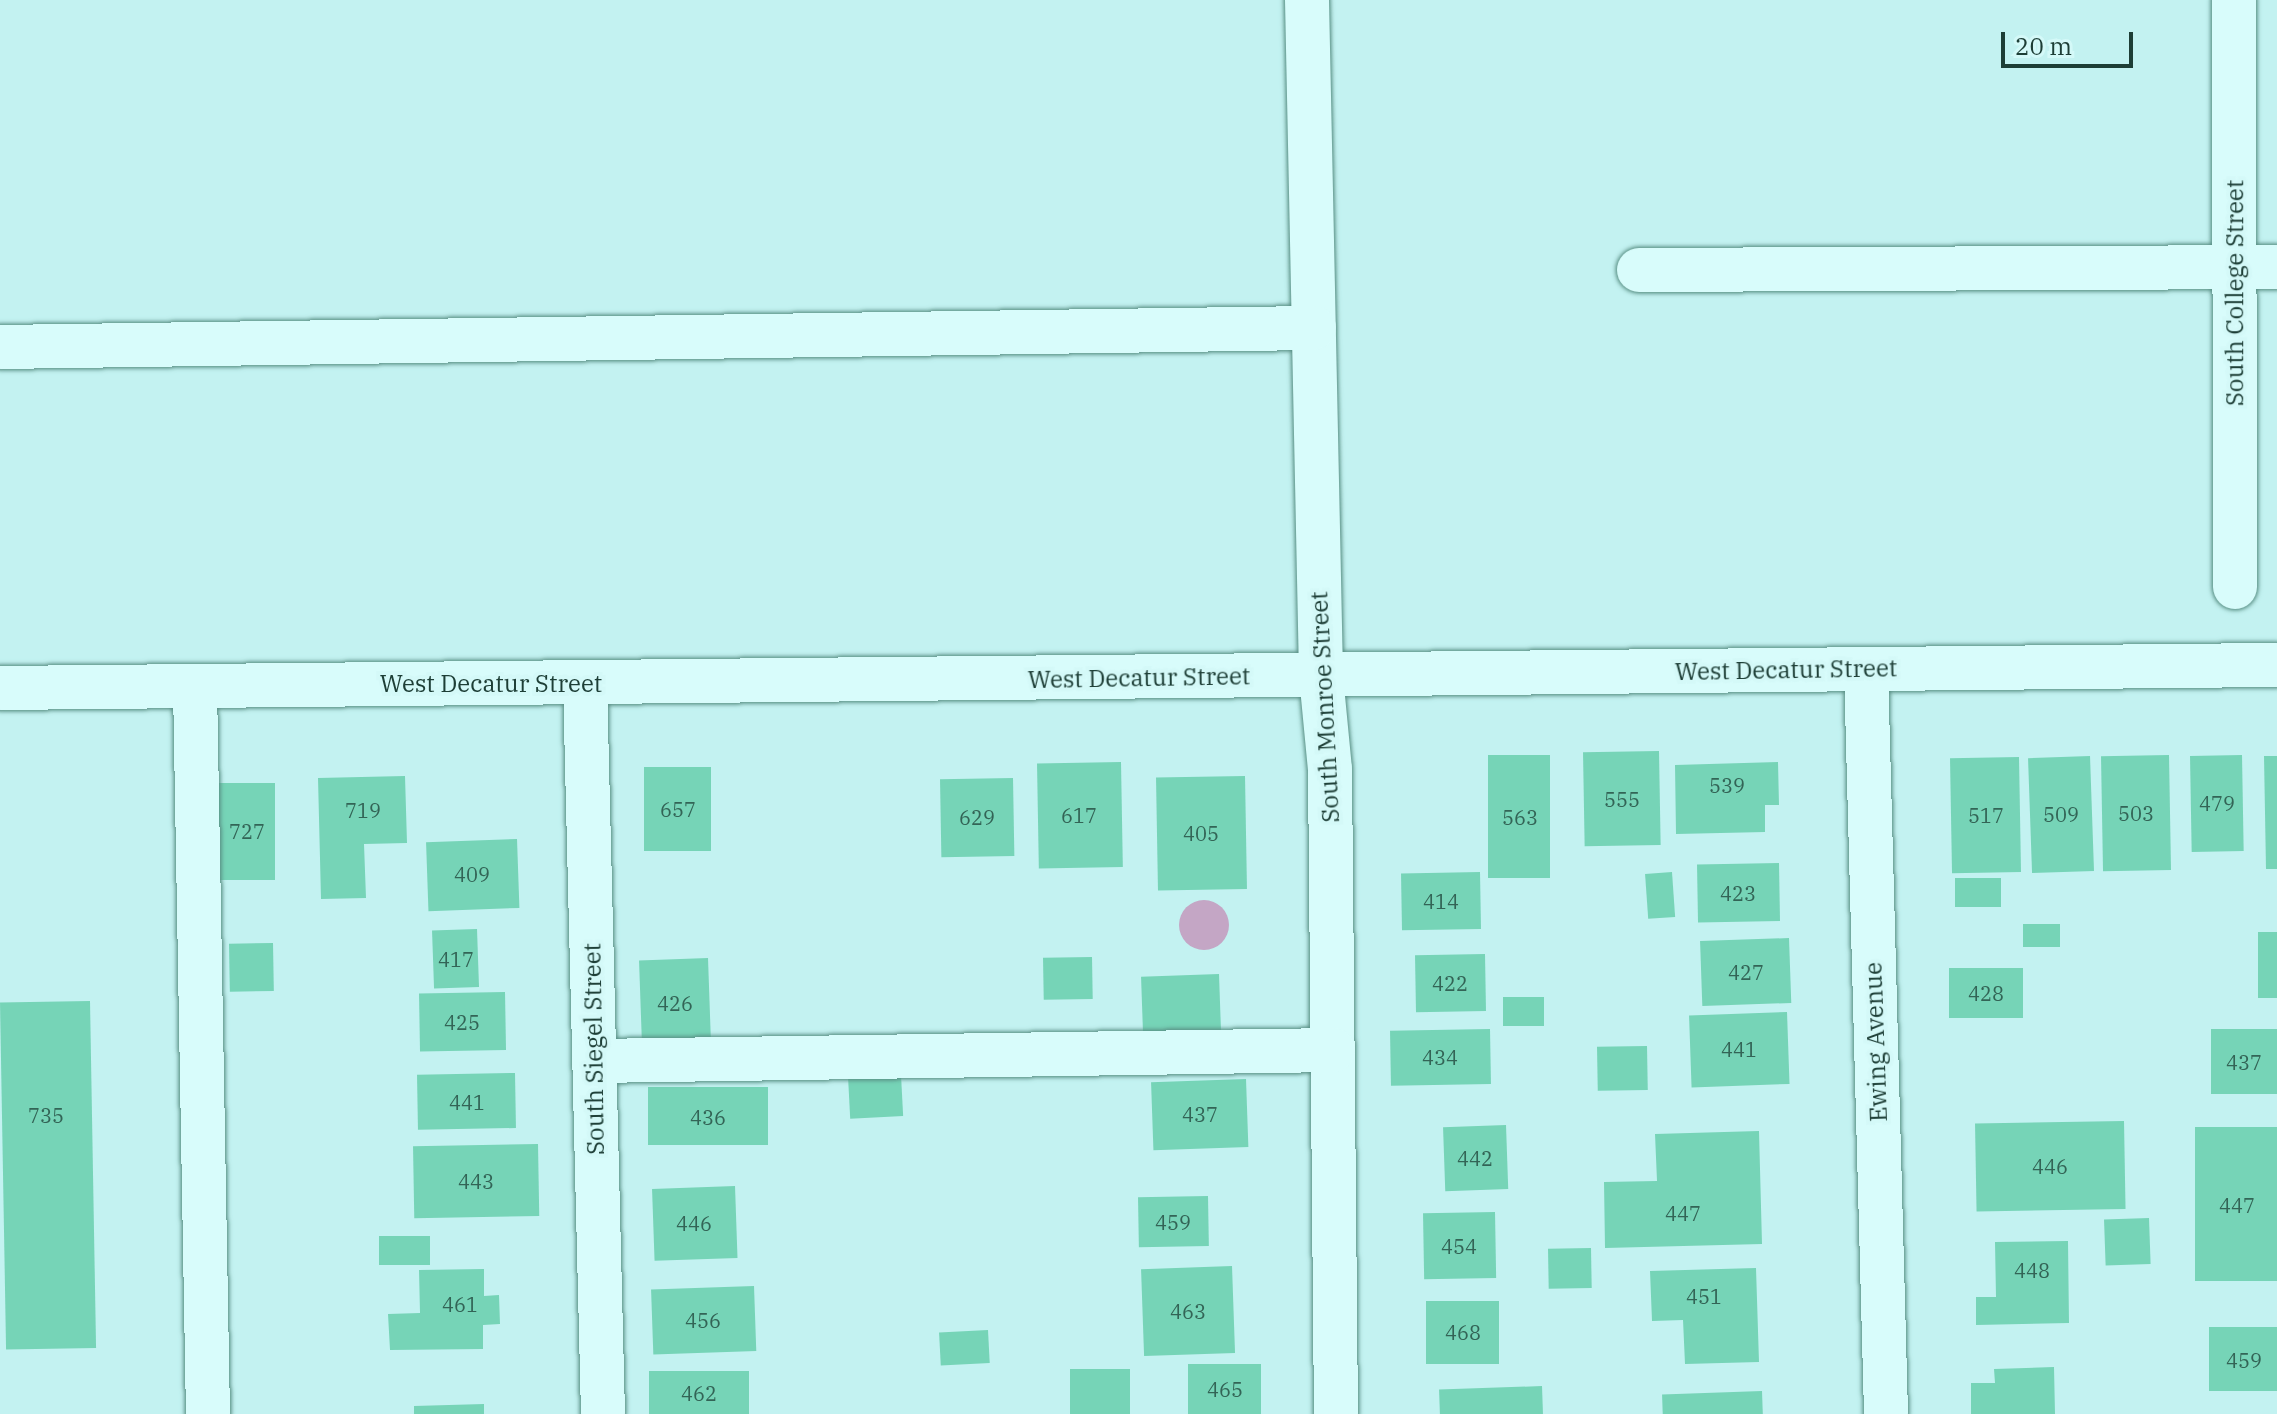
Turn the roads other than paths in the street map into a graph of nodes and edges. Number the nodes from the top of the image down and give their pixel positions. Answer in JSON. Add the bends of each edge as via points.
{"nodes":[{"id":1,"x":1307,"y":0,"type":"edge"},
{"id":2,"x":2234,"y":0,"type":"edge"},
{"id":3,"x":2277,"y":267,"type":"edge"},
{"id":4,"x":2234,"y":268,"type":"junction"},
{"id":5,"x":1639,"y":270,"type":"dead end"},
{"id":6,"x":1314,"y":328,"type":"junction"},
{"id":7,"x":0,"y":347,"type":"edge"},
{"id":8,"x":2235,"y":587,"type":"dead end"},
{"id":9,"x":2277,"y":665,"type":"edge"},
{"id":10,"x":1866,"y":669,"type":"junction"},
{"id":11,"x":1321,"y":676,"type":"junction"},
{"id":12,"x":585,"y":683,"type":"junction"},
{"id":13,"x":195,"y":686,"type":"junction"},
{"id":14,"x":0,"y":688,"type":"edge"},
{"id":15,"x":1333,"y":1050,"type":"junction"},
{"id":16,"x":594,"y":1061,"type":"junction"},
{"id":17,"x":208,"y":1414,"type":"edge"},
{"id":18,"x":603,"y":1414,"type":"edge"},
{"id":19,"x":1336,"y":1414,"type":"edge"},
{"id":20,"x":1886,"y":1414,"type":"edge"}],
"edges":[{"from":1,"to":6,"type":"street","name":"South Monroe Street"},
{"from":2,"to":4,"type":"street","name":"South College Street"},
{"from":3,"to":4,"type":"street"},
{"from":4,"to":5,"type":"street"},
{"from":4,"to":8,"type":"street","name":"South College Street"},
{"from":6,"to":7,"type":"street"},
{"from":6,"to":11,"type":"street","name":"South Monroe Street"},
{"from":9,"to":10,"type":"street","name":"West Decatur Street"},
{"from":10,"to":11,"type":"street","name":"West Decatur Street"},
{"from":10,"to":20,"type":"street","name":"Ewing Avenue"},
{"from":11,"to":12,"type":"street","name":"West Decatur Street"},
{"from":11,"to":15,"type":"street","name":"South Monroe Street","via":[[1330,769]]},
{"from":12,"to":13,"type":"street","name":"West Decatur Street"},
{"from":12,"to":16,"type":"street","name":"South Siegel Street"},
{"from":13,"to":14,"type":"street","name":"West Decatur Street"},
{"from":13,"to":17,"type":"street"},
{"from":15,"to":16,"type":"street"},
{"from":15,"to":19,"type":"street","name":"South Monroe Street"},
{"from":16,"to":18,"type":"street","name":"South Siegel Street"}]}
